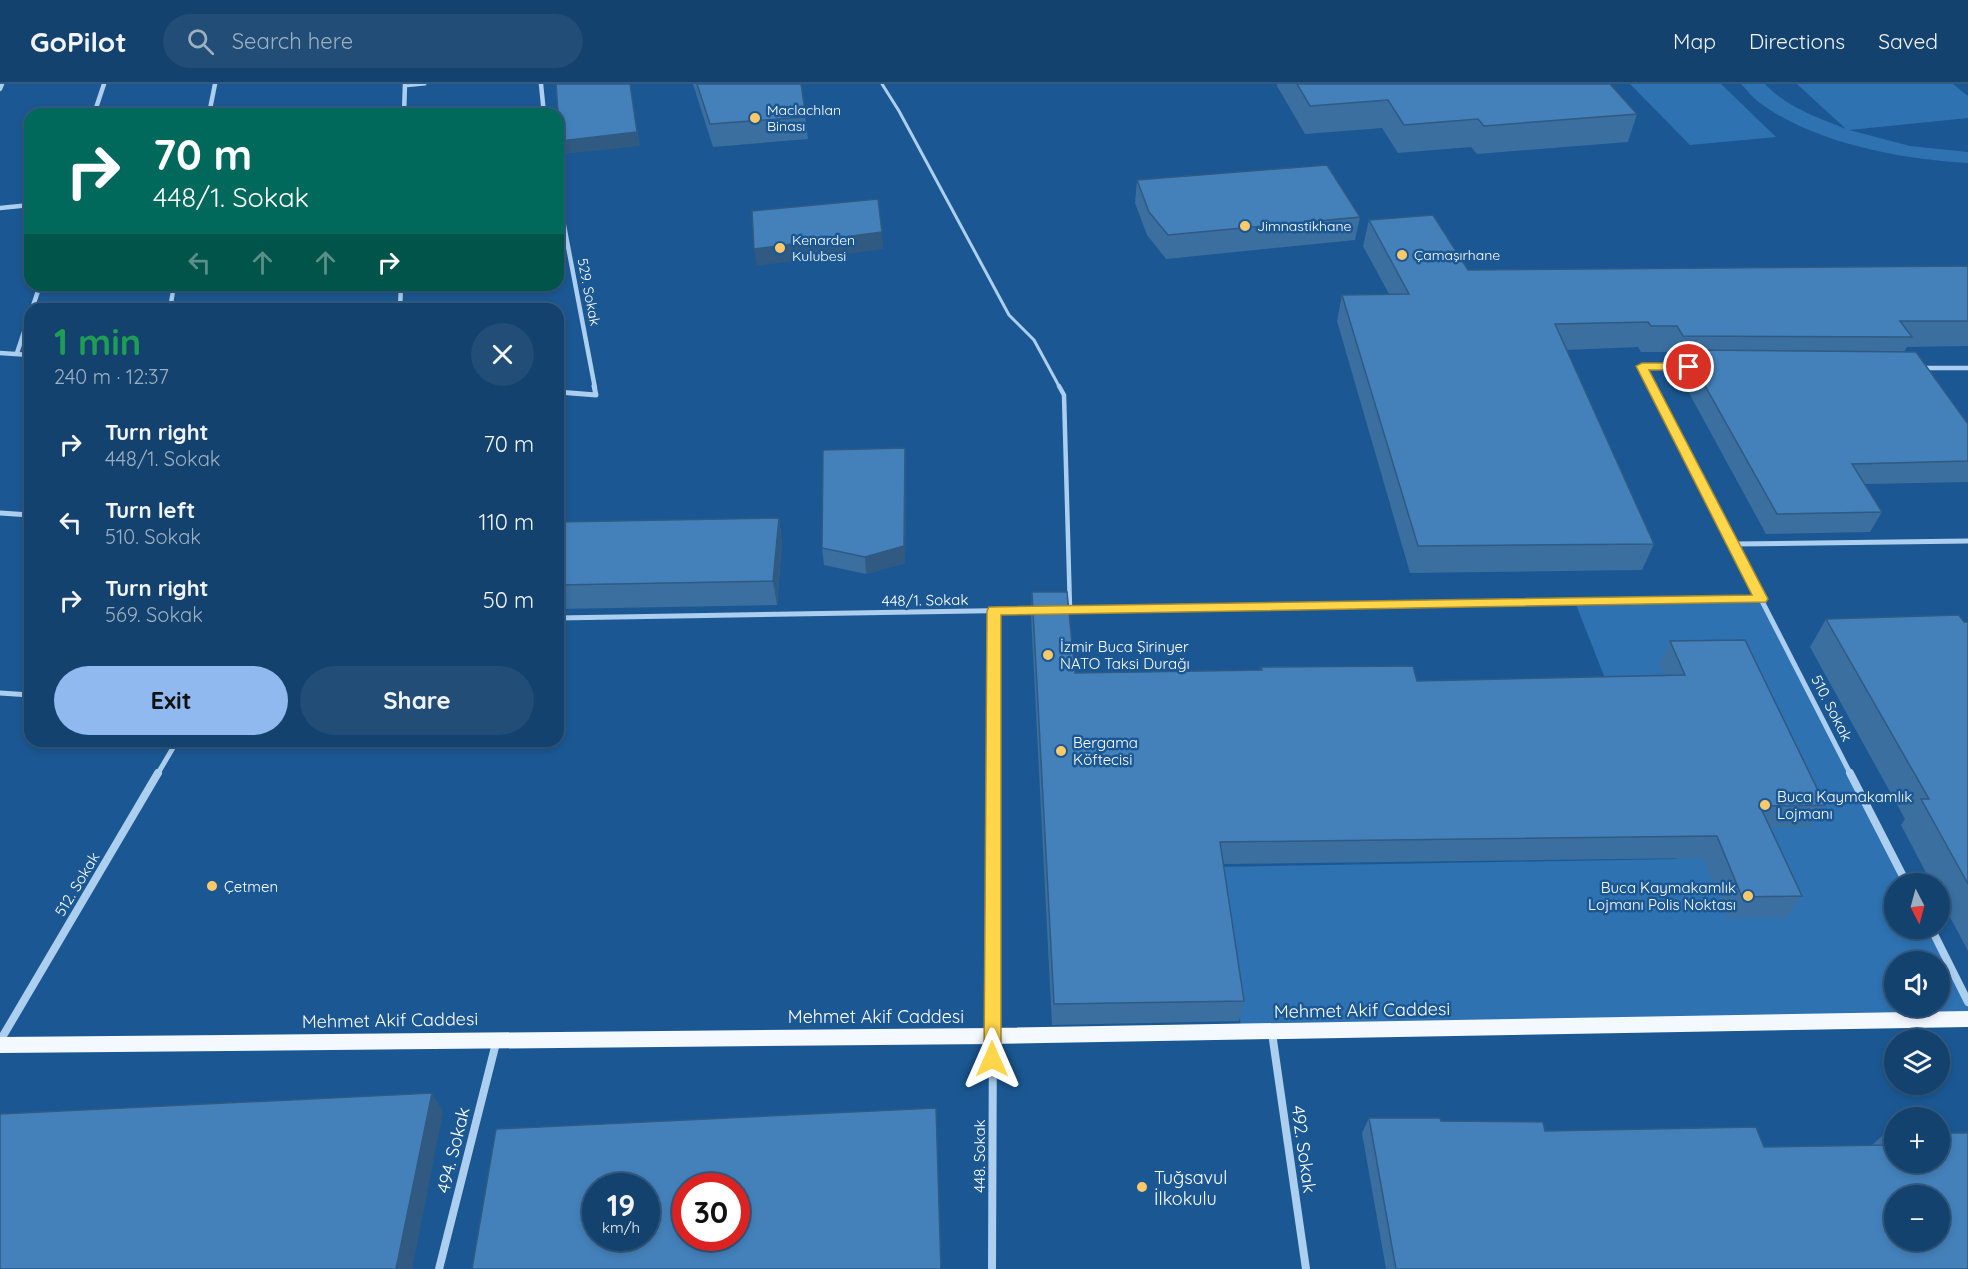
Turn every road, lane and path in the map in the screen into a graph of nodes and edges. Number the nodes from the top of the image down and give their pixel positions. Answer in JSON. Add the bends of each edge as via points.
{"nodes":[{"id":1,"x":2,"y":84,"type":"edge"},
{"id":2,"x":104,"y":84,"type":"edge"},
{"id":3,"x":215,"y":84,"type":"edge"},
{"id":4,"x":425,"y":84,"type":"edge"},
{"id":5,"x":542,"y":84,"type":"edge"},
{"id":6,"x":882,"y":84,"type":"edge"},
{"id":7,"x":405,"y":85,"type":"edge"},
{"id":8,"x":0,"y":89,"type":"edge"},
{"id":9,"x":96,"y":108,"type":"edge"},
{"id":10,"x":210,"y":108,"type":"edge"},
{"id":11,"x":404,"y":108,"type":"edge"},
{"id":12,"x":544,"y":108,"type":"edge"},
{"id":13,"x":24,"y":206,"type":"edge"},
{"id":14,"x":0,"y":208,"type":"edge"},
{"id":15,"x":564,"y":226,"type":"edge"},
{"id":16,"x":24,"y":332,"type":"edge"},
{"id":17,"x":0,"y":352,"type":"edge"},
{"id":18,"x":17,"y":353,"type":"junction"},
{"id":19,"x":24,"y":354,"type":"edge"},
{"id":20,"x":1689,"y":367,"type":"edge"},
{"id":21,"x":1911,"y":368,"type":"edge"},
{"id":22,"x":1923,"y":368,"type":"junction"},
{"id":23,"x":1968,"y":368,"type":"edge"},
{"id":24,"x":1929,"y":377,"type":"edge"},
{"id":25,"x":564,"y":392,"type":"edge"},
{"id":26,"x":0,"y":513,"type":"edge"},
{"id":27,"x":24,"y":515,"type":"edge"},
{"id":28,"x":1968,"y":541,"type":"edge"},
{"id":29,"x":1735,"y":544,"type":"junction"},
{"id":30,"x":1761,"y":599,"type":"junction"},
{"id":31,"x":1070,"y":609,"type":"junction"},
{"id":32,"x":1048,"y":610,"type":"edge"},
{"id":33,"x":1059,"y":610,"type":"edge"},
{"id":34,"x":994,"y":611,"type":"junction"},
{"id":35,"x":564,"y":618,"type":"edge"},
{"id":36,"x":0,"y":693,"type":"edge"},
{"id":37,"x":24,"y":695,"type":"edge"},
{"id":38,"x":173,"y":747,"type":"edge"},
{"id":39,"x":1902,"y":873,"type":"edge"},
{"id":40,"x":1936,"y":939,"type":"edge"},
{"id":41,"x":1968,"y":1002,"type":"edge"},
{"id":42,"x":1968,"y":1019,"type":"edge"},
{"id":43,"x":1272,"y":1033,"type":"junction"},
{"id":44,"x":992,"y":1036,"type":"junction"},
{"id":45,"x":497,"y":1039,"type":"junction"},
{"id":46,"x":0,"y":1043,"type":"edge"},
{"id":47,"x":439,"y":1269,"type":"edge"},
{"id":48,"x":992,"y":1269,"type":"edge"},
{"id":49,"x":1306,"y":1269,"type":"edge"}],
"edges":[{"from":1,"to":8,"type":"street"},
{"from":2,"to":9,"type":"street"},
{"from":3,"to":10,"type":"street"},
{"from":4,"to":7,"type":"lane"},
{"from":5,"to":12,"type":"street"},
{"from":6,"to":31,"type":"lane","via":[[1009,315],[1034,340],[1064,395]]},
{"from":7,"to":11,"type":"street"},
{"from":13,"to":14,"type":"street"},
{"from":15,"to":25,"type":"street","name":"529. Sokak","via":[[596,395]]},
{"from":16,"to":18,"type":"street"},
{"from":17,"to":18,"type":"street"},
{"from":18,"to":19,"type":"street"},
{"from":20,"to":29,"type":"street","name":"510. Sokak","via":[[1642,366]]},
{"from":21,"to":22,"type":"street"},
{"from":22,"to":23,"type":"street"},
{"from":22,"to":24,"type":"street"},
{"from":26,"to":27,"type":"street"},
{"from":28,"to":29,"type":"street"},
{"from":29,"to":30,"type":"street","name":"510. Sokak"},
{"from":30,"to":31,"type":"street"},
{"from":30,"to":39,"type":"street","name":"510. Sokak"},
{"from":31,"to":33,"type":"street"},
{"from":32,"to":34,"type":"street","name":"448/1. Sokak"},
{"from":34,"to":35,"type":"street","name":"448/1. Sokak"},
{"from":34,"to":44,"type":"street","name":"448. Sokak"},
{"from":36,"to":37,"type":"street"},
{"from":38,"to":46,"type":"street","name":"512. Sokak"},
{"from":40,"to":41,"type":"street"},
{"from":42,"to":43,"type":"main road","name":"Mehmet Akif Caddesi"},
{"from":43,"to":44,"type":"main road","name":"Mehmet Akif Caddesi"},
{"from":43,"to":49,"type":"street","name":"492. Sokak"},
{"from":44,"to":45,"type":"main road","name":"Mehmet Akif Caddesi"},
{"from":44,"to":48,"type":"street","name":"448. Sokak"},
{"from":45,"to":46,"type":"main road","name":"Mehmet Akif Caddesi"},
{"from":45,"to":47,"type":"street","name":"494. Sokak"}]}
